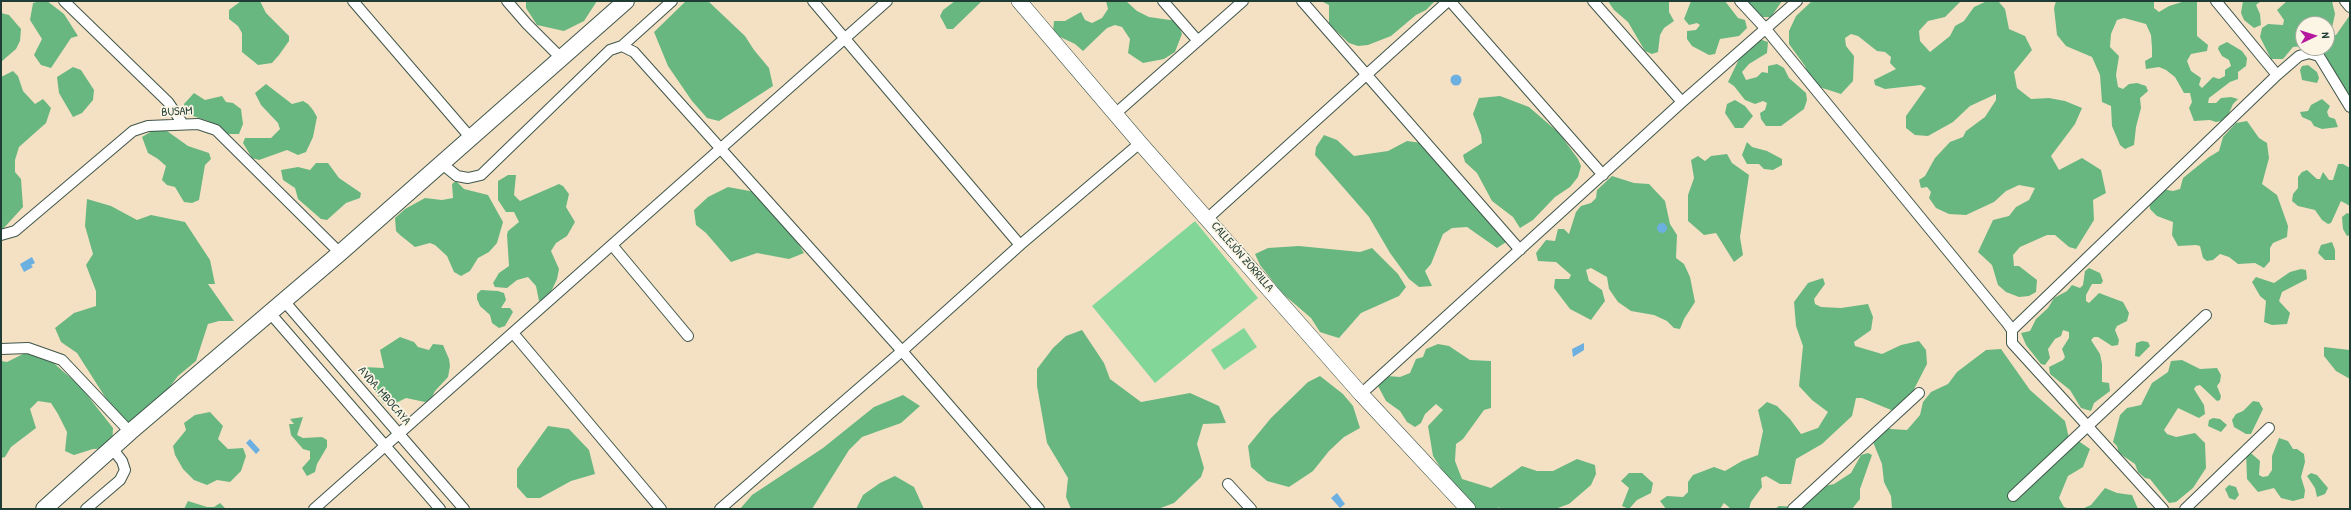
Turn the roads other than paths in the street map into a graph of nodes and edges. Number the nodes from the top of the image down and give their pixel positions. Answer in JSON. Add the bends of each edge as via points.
{"nodes":[{"id":1,"x":64,"y":1,"type":"edge"},
{"id":2,"x":353,"y":1,"type":"edge"},
{"id":3,"x":507,"y":1,"type":"edge"},
{"id":4,"x":626,"y":1,"type":"edge"},
{"id":5,"x":672,"y":1,"type":"edge"},
{"id":6,"x":813,"y":1,"type":"edge"},
{"id":7,"x":887,"y":1,"type":"edge"},
{"id":8,"x":1019,"y":1,"type":"edge"},
{"id":9,"x":1164,"y":1,"type":"edge"},
{"id":10,"x":1243,"y":1,"type":"edge"},
{"id":11,"x":1302,"y":1,"type":"edge"},
{"id":12,"x":1449,"y":1,"type":"edge"},
{"id":13,"x":1593,"y":1,"type":"edge"},
{"id":14,"x":1740,"y":1,"type":"edge"},
{"id":15,"x":1798,"y":1,"type":"edge"},
{"id":16,"x":2216,"y":1,"type":"edge"},
{"id":17,"x":2345,"y":1,"type":"edge"},
{"id":18,"x":2350,"y":7,"type":"edge"},
{"id":19,"x":1765,"y":28,"type":"junction"},
{"id":20,"x":845,"y":39,"type":"junction"},
{"id":21,"x":1198,"y":41,"type":"junction"},
{"id":22,"x":622,"y":46,"type":"junction"},
{"id":23,"x":561,"y":58,"type":"junction"},
{"id":24,"x":1367,"y":75,"type":"junction"},
{"id":25,"x":2277,"y":75,"type":"junction"},
{"id":26,"x":1682,"y":102,"type":"junction"},
{"id":27,"x":2350,"y":107,"type":"edge"},
{"id":28,"x":1115,"y":114,"type":"junction"},
{"id":29,"x":183,"y":124,"type":"junction"},
{"id":30,"x":470,"y":137,"type":"junction"},
{"id":31,"x":1140,"y":143,"type":"junction"},
{"id":32,"x":720,"y":148,"type":"junction"},
{"id":33,"x":441,"y":163,"type":"junction"},
{"id":34,"x":1603,"y":175,"type":"junction"},
{"id":35,"x":1208,"y":218,"type":"junction"},
{"id":36,"x":1,"y":236,"type":"edge"},
{"id":37,"x":612,"y":245,"type":"junction"},
{"id":38,"x":1020,"y":245,"type":"junction"},
{"id":39,"x":1520,"y":250,"type":"junction"},
{"id":40,"x":340,"y":252,"type":"junction"},
{"id":41,"x":284,"y":301,"type":"junction"},
{"id":42,"x":270,"y":313,"type":"junction"},
{"id":43,"x":2206,"y":315,"type":"dead end"},
{"id":44,"x":2012,"y":330,"type":"junction"},
{"id":45,"x":513,"y":333,"type":"junction"},
{"id":46,"x":688,"y":336,"type":"dead end"},
{"id":47,"x":1,"y":349,"type":"edge"},
{"id":48,"x":902,"y":351,"type":"junction"},
{"id":49,"x":1919,"y":393,"type":"dead end"},
{"id":50,"x":1361,"y":394,"type":"junction"},
{"id":51,"x":2088,"y":426,"type":"junction"},
{"id":52,"x":2270,"y":428,"type":"dead end"},
{"id":53,"x":130,"y":432,"type":"junction"},
{"id":54,"x":399,"y":434,"type":"junction"},
{"id":55,"x":385,"y":446,"type":"junction"},
{"id":56,"x":112,"y":448,"type":"junction"},
{"id":57,"x":1228,"y":484,"type":"dead end"},
{"id":58,"x":2013,"y":496,"type":"dead end"},
{"id":59,"x":44,"y":509,"type":"edge"},
{"id":60,"x":86,"y":509,"type":"edge"},
{"id":61,"x":314,"y":509,"type":"edge"},
{"id":62,"x":440,"y":509,"type":"edge"},
{"id":63,"x":464,"y":509,"type":"edge"},
{"id":64,"x":661,"y":509,"type":"edge"},
{"id":65,"x":720,"y":509,"type":"edge"},
{"id":66,"x":1039,"y":509,"type":"edge"},
{"id":67,"x":1251,"y":509,"type":"edge"},
{"id":68,"x":1468,"y":509,"type":"edge"},
{"id":69,"x":1793,"y":509,"type":"edge"},
{"id":70,"x":2163,"y":509,"type":"edge"},
{"id":71,"x":2185,"y":509,"type":"edge"}],
"edges":[{"from":1,"to":29,"type":"street","via":[[168,102]]},
{"from":2,"to":30,"type":"street"},
{"from":3,"to":23,"type":"street"},
{"from":4,"to":23,"type":"main road"},
{"from":5,"to":22,"type":"street"},
{"from":6,"to":20,"type":"street"},
{"from":7,"to":20,"type":"street"},
{"from":8,"to":28,"type":"street","name":"CALLEJÓN ZORRILLA"},
{"from":9,"to":21,"type":"street"},
{"from":10,"to":21,"type":"street"},
{"from":11,"to":24,"type":"street"},
{"from":12,"to":24,"type":"street"},
{"from":12,"to":34,"type":"street"},
{"from":13,"to":26,"type":"street"},
{"from":14,"to":19,"type":"street"},
{"from":15,"to":19,"type":"street"},
{"from":16,"to":25,"type":"street"},
{"from":17,"to":18,"type":"street"},
{"from":19,"to":26,"type":"street"},
{"from":19,"to":44,"type":"street"},
{"from":20,"to":32,"type":"street"},
{"from":20,"to":38,"type":"street"},
{"from":21,"to":28,"type":"street"},
{"from":22,"to":32,"type":"street","via":[[634,52]]},
{"from":22,"to":33,"type":"street","via":[[610,50],[481,175],[468,178],[457,176]]},
{"from":23,"to":30,"type":"main road"},
{"from":24,"to":35,"type":"street"},
{"from":24,"to":39,"type":"street"},
{"from":25,"to":27,"type":"street","via":[[2298,56],[2309,53],[2319,56]]},
{"from":25,"to":44,"type":"street"},
{"from":26,"to":34,"type":"street"},
{"from":28,"to":31,"type":"street","name":"CALLEJÓN ZORRILLA"},
{"from":29,"to":36,"type":"street","name":"BUSAM","via":[[148,126],[133,131],[15,231]]},
{"from":29,"to":40,"type":"street","name":"BUSAM","via":[[198,124],[216,130]]},
{"from":30,"to":33,"type":"main road"},
{"from":31,"to":35,"type":"street","name":"CALLEJÓN ZORRILLA"},
{"from":31,"to":38,"type":"street"},
{"from":32,"to":37,"type":"street"},
{"from":32,"to":48,"type":"street"},
{"from":33,"to":40,"type":"main road"},
{"from":34,"to":39,"type":"street"},
{"from":35,"to":50,"type":"street","name":"CALLEJÓN ZORRILLA"},
{"from":37,"to":45,"type":"street"},
{"from":37,"to":46,"type":"street"},
{"from":38,"to":48,"type":"street"},
{"from":39,"to":50,"type":"street"},
{"from":40,"to":41,"type":"main road"},
{"from":41,"to":42,"type":"main road"},
{"from":41,"to":54,"type":"street","name":"AVDA. MBOCAYA"},
{"from":42,"to":53,"type":"main road"},
{"from":42,"to":55,"type":"street"},
{"from":43,"to":51,"type":"street"},
{"from":44,"to":51,"type":"street","via":[[2012,343]]},
{"from":45,"to":54,"type":"street"},
{"from":45,"to":64,"type":"street"},
{"from":47,"to":53,"type":"street","via":[[28,348],[62,360]]},
{"from":48,"to":65,"type":"street"},
{"from":48,"to":66,"type":"street"},
{"from":49,"to":69,"type":"street"},
{"from":50,"to":68,"type":"street","name":"CALLEJÓN ZORRILLA"},
{"from":51,"to":58,"type":"street"},
{"from":51,"to":70,"type":"street"},
{"from":52,"to":71,"type":"street"},
{"from":53,"to":56,"type":"main road"},
{"from":54,"to":55,"type":"street"},
{"from":54,"to":63,"type":"street","name":"AVDA. MBOCAYA"},
{"from":55,"to":61,"type":"street"},
{"from":55,"to":62,"type":"street"},
{"from":56,"to":59,"type":"main road"},
{"from":56,"to":60,"type":"street","via":[[125,470],[120,480]]},
{"from":57,"to":67,"type":"street"}]}
